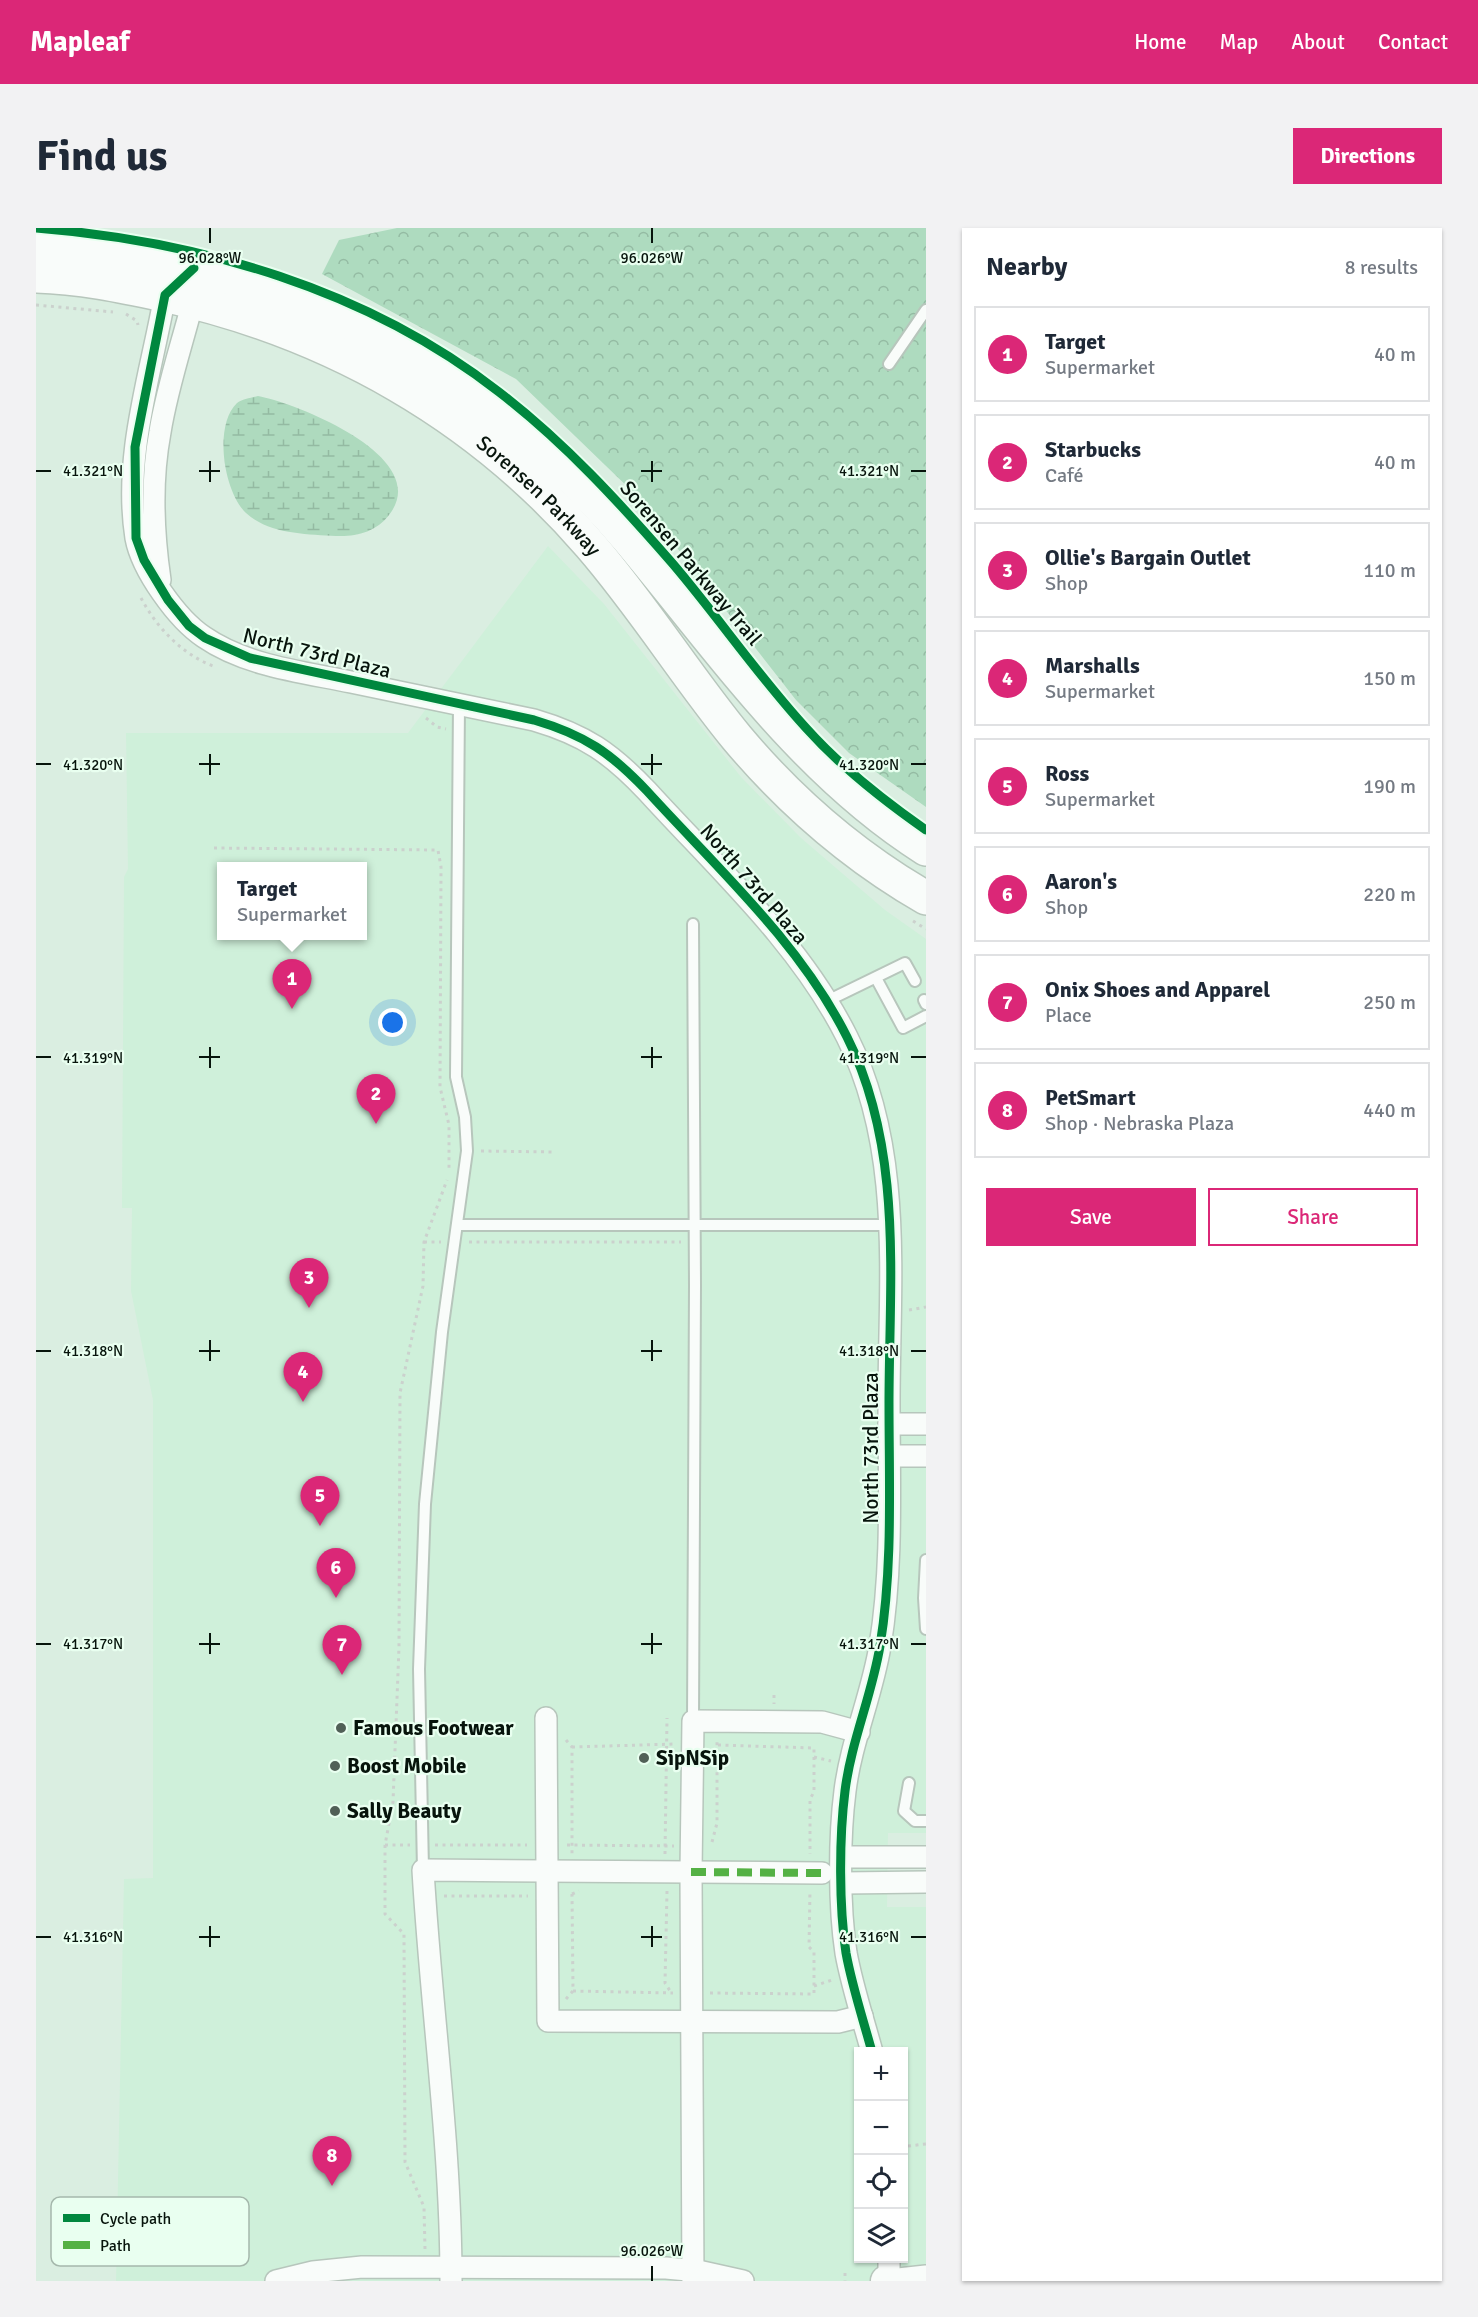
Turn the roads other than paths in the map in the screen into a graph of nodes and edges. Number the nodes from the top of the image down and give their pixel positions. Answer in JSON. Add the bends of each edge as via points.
{"nodes":[{"id":1,"x":36,"y":245,"type":"edge"},
{"id":2,"x":194,"y":268,"type":"junction"},
{"id":3,"x":36,"y":276,"type":"edge"},
{"id":4,"x":179,"y":298,"type":"junction"},
{"id":5,"x":926,"y":310,"type":"edge"},
{"id":6,"x":889,"y":364,"type":"dead end"},
{"id":7,"x":161,"y":589,"type":"junction"},
{"id":8,"x":459,"y":705,"type":"junction"},
{"id":9,"x":926,"y":849,"type":"edge"},
{"id":10,"x":917,"y":908,"type":"edge"},
{"id":11,"x":693,"y":924,"type":"dead end"},
{"id":12,"x":876,"y":978,"type":"junction"},
{"id":13,"x":915,"y":981,"type":"dead end"},
{"id":14,"x":827,"y":1001,"type":"junction"},
{"id":15,"x":926,"y":1016,"type":"edge"},
{"id":16,"x":458,"y":1226,"type":"junction"},
{"id":17,"x":890,"y":1226,"type":"junction"},
{"id":18,"x":695,"y":1227,"type":"junction"},
{"id":19,"x":889,"y":1424,"type":"junction"},
{"id":20,"x":926,"y":1424,"type":"edge"},
{"id":21,"x":890,"y":1456,"type":"junction"},
{"id":22,"x":926,"y":1456,"type":"edge"},
{"id":23,"x":926,"y":1560,"type":"edge"},
{"id":24,"x":926,"y":1629,"type":"edge"},
{"id":25,"x":546,"y":1719,"type":"dead end"},
{"id":26,"x":693,"y":1721,"type":"junction"},
{"id":27,"x":859,"y":1732,"type":"junction"},
{"id":28,"x":909,"y":1783,"type":"dead end"},
{"id":29,"x":926,"y":1821,"type":"edge"},
{"id":30,"x":842,"y":1857,"type":"junction"},
{"id":31,"x":926,"y":1857,"type":"edge"},
{"id":32,"x":423,"y":1870,"type":"junction"},
{"id":33,"x":547,"y":1871,"type":"junction"},
{"id":34,"x":814,"y":1871,"type":"road end"},
{"id":35,"x":691,"y":1872,"type":"junction"},
{"id":36,"x":926,"y":1882,"type":"edge"},
{"id":37,"x":843,"y":1883,"type":"junction"},
{"id":38,"x":862,"y":2016,"type":"junction"},
{"id":39,"x":692,"y":2021,"type":"junction"},
{"id":40,"x":871,"y":2047,"type":"edge"},
{"id":41,"x":451,"y":2275,"type":"edge"},
{"id":42,"x":888,"y":2275,"type":"edge"},
{"id":43,"x":692,"y":2276,"type":"edge"},
{"id":44,"x":926,"y":2276,"type":"edge"},
{"id":45,"x":276,"y":2281,"type":"edge"},
{"id":46,"x":743,"y":2281,"type":"edge"}],
"edges":[{"from":1,"to":2,"type":"main road","name":"Sorensen Parkway","via":[[110,252]]},
{"from":2,"to":4,"type":"street"},
{"from":2,"to":9,"type":"main road","name":"Sorensen Parkway","via":[[279,294],[336,317],[397,348],[480,400],[563,470],[626,537],[772,714],[820,766]]},
{"from":3,"to":4,"type":"main road","name":"Sorensen Parkway","via":[[92,281]]},
{"from":4,"to":7,"type":"street","via":[[157,452],[155,530]]},
{"from":4,"to":7,"type":"street","name":"North 73rd Plaza","via":[[140,416],[134,465],[136,538]]},
{"from":4,"to":10,"type":"main road","name":"Sorensen Parkway","via":[[261,321],[315,342],[417,395],[472,433],[530,483],[591,546],[737,737],[775,780]]},
{"from":5,"to":6,"type":"lane"},
{"from":7,"to":8,"type":"street","name":"North 73rd Plaza","via":[[189,626],[225,649],[280,667]]},
{"from":8,"to":14,"type":"street","name":"North 73rd Plaza","via":[[562,729],[597,745],[647,791],[770,926]]},
{"from":8,"to":16,"type":"lane","via":[[456,1077],[465,1117],[467,1151]]},
{"from":11,"to":18,"type":"lane"},
{"from":12,"to":13,"type":"lane","via":[[906,963]]},
{"from":12,"to":14,"type":"lane"},
{"from":12,"to":15,"type":"lane","via":[[903,1028]]},
{"from":14,"to":17,"type":"street","name":"North 73rd Plaza","via":[[849,1040],[870,1098],[884,1160]]},
{"from":16,"to":18,"type":"lane"},
{"from":16,"to":32,"type":"lane","via":[[442,1332],[425,1504],[419,1669]]},
{"from":17,"to":18,"type":"lane"},
{"from":17,"to":19,"type":"street","name":"North 73rd Plaza"},
{"from":18,"to":26,"type":"lane"},
{"from":19,"to":20,"type":"street"},
{"from":19,"to":21,"type":"street","name":"North 73rd Plaza"},
{"from":21,"to":22,"type":"street"},
{"from":21,"to":27,"type":"street","name":"North 73rd Plaza","via":[[883,1614]]},
{"from":23,"to":24,"type":"lane"},
{"from":25,"to":33,"type":"street"},
{"from":26,"to":27,"type":"street","via":[[822,1722]]},
{"from":26,"to":35,"type":"street"},
{"from":27,"to":30,"type":"street","name":"North 73rd Plaza","via":[[845,1790]]},
{"from":28,"to":29,"type":"lane","via":[[904,1811],[915,1821]]},
{"from":30,"to":31,"type":"street"},
{"from":30,"to":37,"type":"street","name":"North 73rd Plaza"},
{"from":32,"to":33,"type":"street"},
{"from":32,"to":41,"type":"street","via":[[448,2163]]},
{"from":33,"to":35,"type":"street"},
{"from":33,"to":39,"type":"street","via":[[548,2021]]},
{"from":34,"to":35,"type":"street"},
{"from":35,"to":39,"type":"street"},
{"from":36,"to":37,"type":"street"},
{"from":37,"to":38,"type":"street","name":"North 73rd Plaza","via":[[846,1954]]},
{"from":38,"to":39,"type":"street","via":[[838,2022]]},
{"from":38,"to":40,"type":"street","name":"North 73rd Plaza"},
{"from":39,"to":43,"type":"street"},
{"from":41,"to":43,"type":"street","via":[[601,2267]]},
{"from":41,"to":45,"type":"street","via":[[336,2269]]},
{"from":42,"to":44,"type":"street"},
{"from":43,"to":46,"type":"street"}]}
